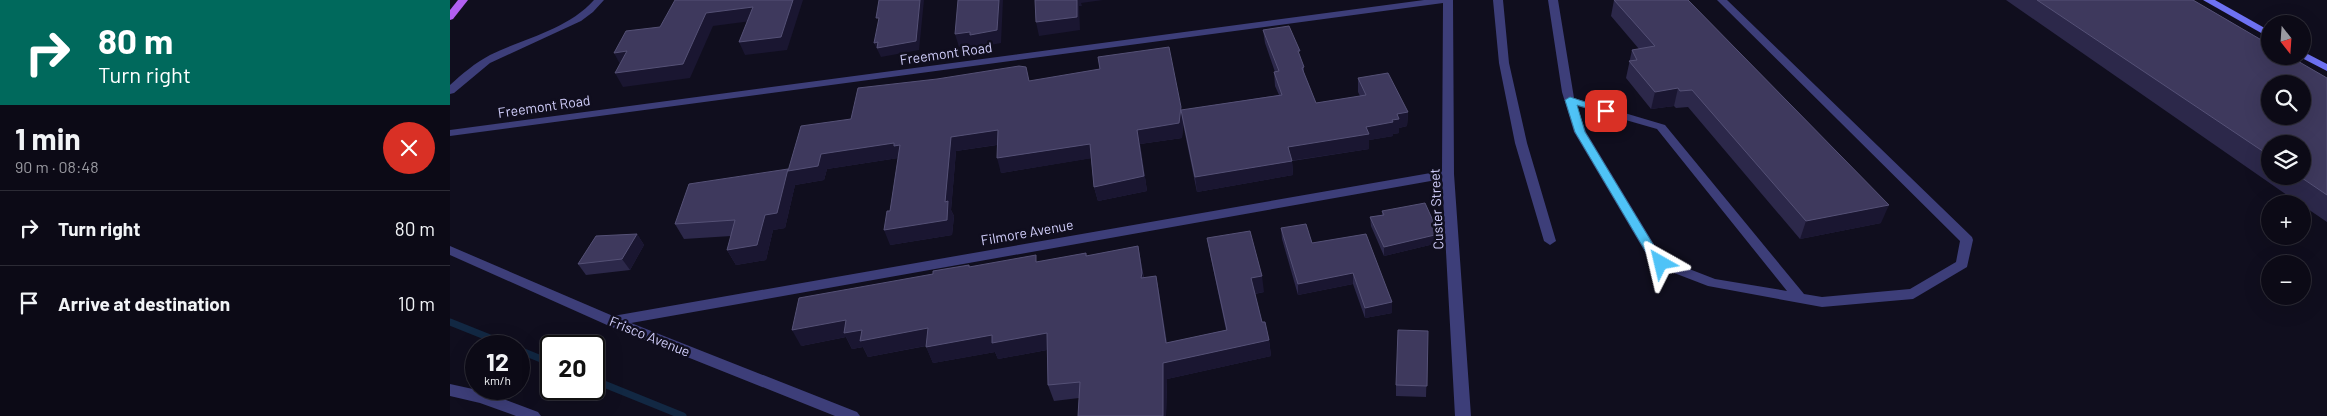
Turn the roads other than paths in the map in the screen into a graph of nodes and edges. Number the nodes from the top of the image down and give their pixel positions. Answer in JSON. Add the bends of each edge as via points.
{"nodes":[{"id":1,"x":463,"y":0,"type":"edge"},
{"id":2,"x":599,"y":0,"type":"edge"},
{"id":3,"x":1447,"y":0,"type":"edge"},
{"id":4,"x":1498,"y":0,"type":"edge"},
{"id":5,"x":1553,"y":0,"type":"edge"},
{"id":6,"x":1722,"y":0,"type":"edge"},
{"id":7,"x":2208,"y":0,"type":"edge"},
{"id":8,"x":450,"y":17,"type":"edge"},
{"id":9,"x":2261,"y":30,"type":"edge"},
{"id":10,"x":2311,"y":59,"type":"edge"},
{"id":11,"x":2327,"y":68,"type":"edge"},
{"id":12,"x":450,"y":91,"type":"edge"},
{"id":13,"x":1570,"y":100,"type":"junction"},
{"id":14,"x":450,"y":133,"type":"edge"},
{"id":15,"x":1448,"y":174,"type":"junction"},
{"id":16,"x":1550,"y":241,"type":"dead end"},
{"id":17,"x":450,"y":250,"type":"edge"},
{"id":18,"x":1800,"y":298,"type":"junction"},
{"id":19,"x":612,"y":321,"type":"junction"},
{"id":20,"x":450,"y":390,"type":"edge"},
{"id":21,"x":533,"y":416,"type":"edge"},
{"id":22,"x":852,"y":416,"type":"edge"},
{"id":23,"x":1463,"y":416,"type":"edge"}],
"edges":[{"from":1,"to":8,"type":"main road"},
{"from":2,"to":12,"type":"street","via":[[584,15],[559,29],[491,58]]},
{"from":3,"to":14,"type":"street","name":"Freemont Road"},
{"from":3,"to":15,"type":"street","name":"Custer Street"},
{"from":4,"to":16,"type":"street","via":[[1504,63],[1521,143]]},
{"from":5,"to":13,"type":"street"},
{"from":6,"to":18,"type":"street","via":[[1967,240],[1962,264],[1914,294],[1822,302]]},
{"from":7,"to":9,"type":"street"},
{"from":10,"to":11,"type":"street"},
{"from":13,"to":18,"type":"street","via":[[1661,127]]},
{"from":13,"to":18,"type":"street","via":[[1580,132],[1661,263],[1714,282]]},
{"from":15,"to":19,"type":"street","name":"Filmore Avenue"},
{"from":15,"to":23,"type":"street","name":"Custer Street"},
{"from":17,"to":19,"type":"street","name":"Frisco Avenue"},
{"from":19,"to":22,"type":"street","name":"Frisco Avenue"},
{"from":20,"to":21,"type":"street","via":[[482,397]]}]}
